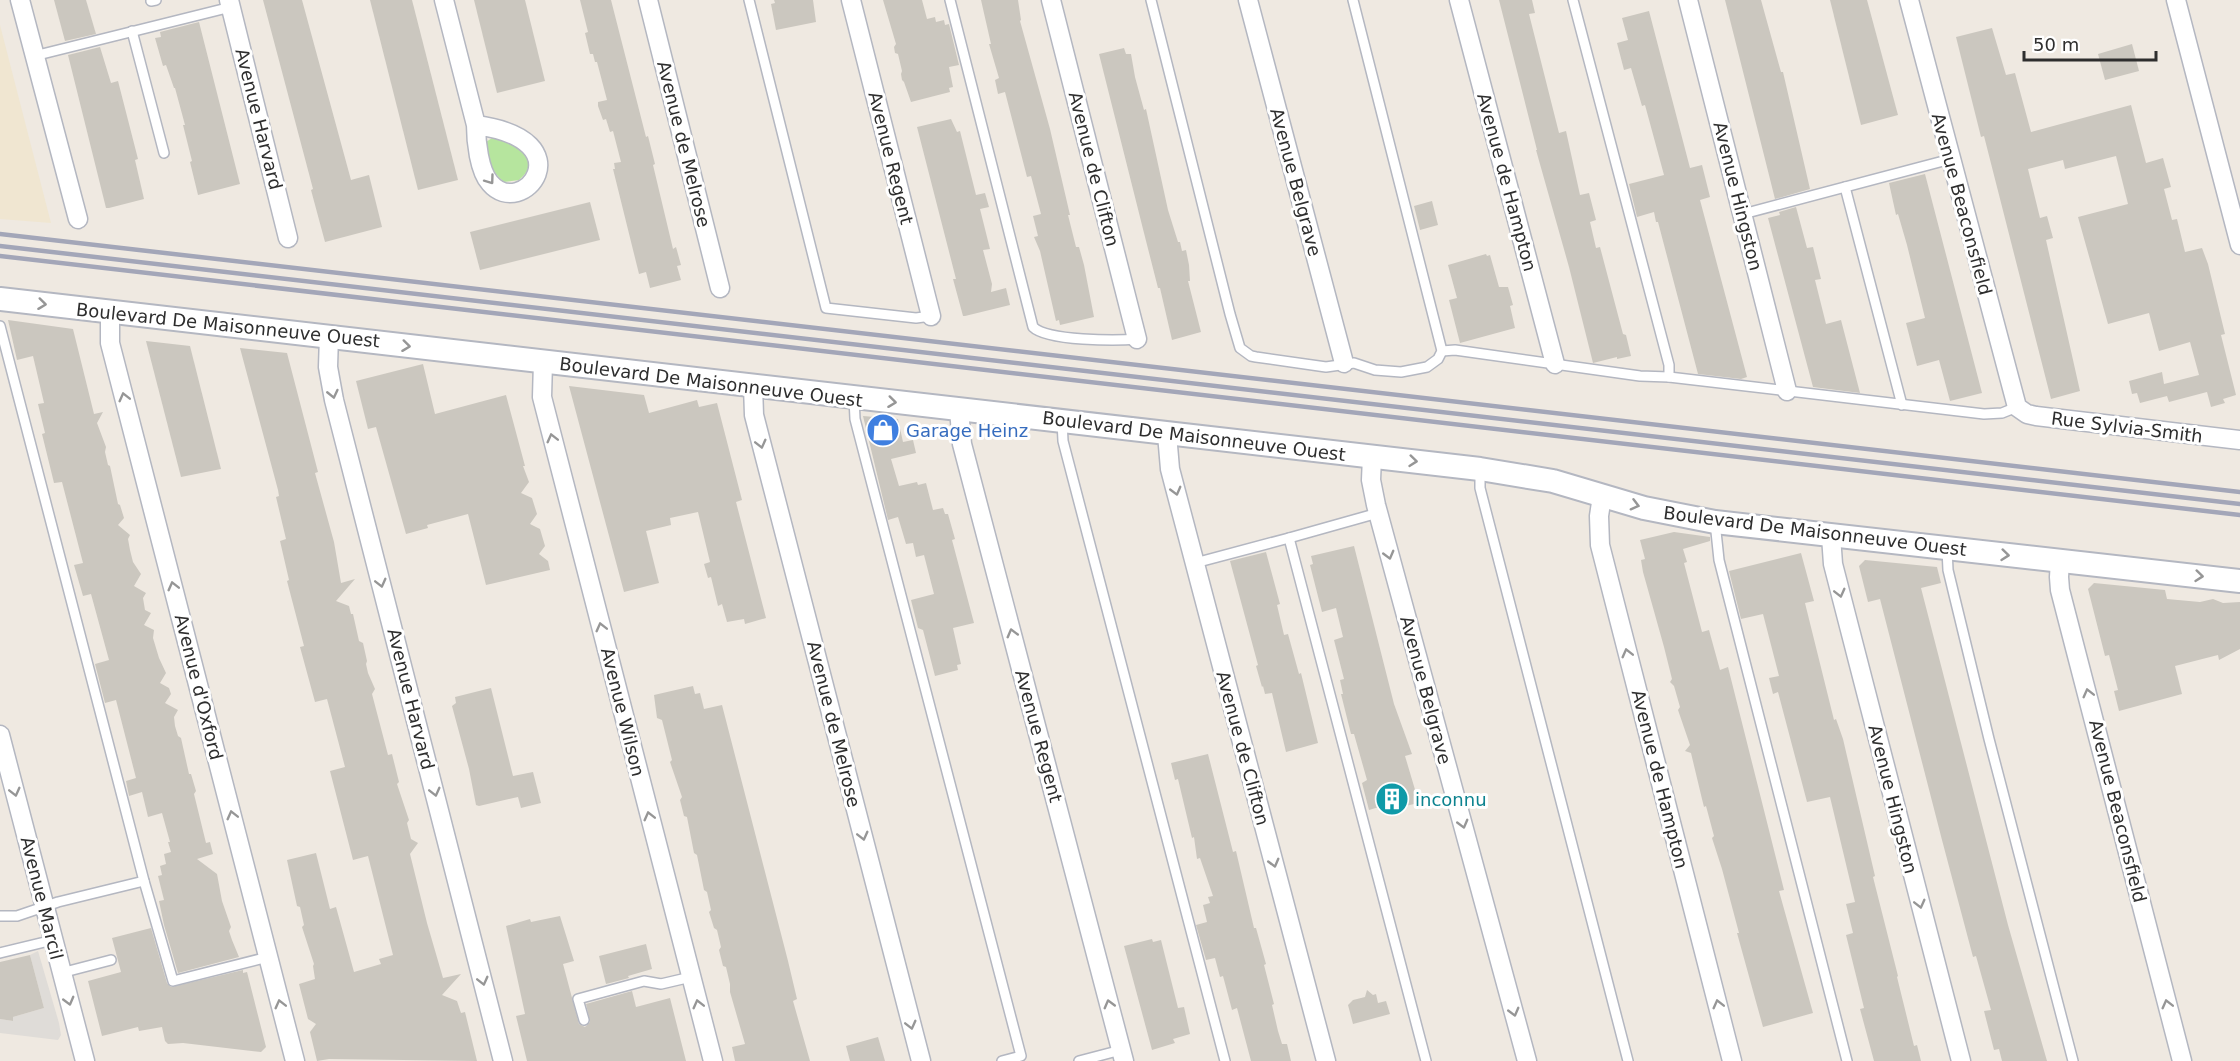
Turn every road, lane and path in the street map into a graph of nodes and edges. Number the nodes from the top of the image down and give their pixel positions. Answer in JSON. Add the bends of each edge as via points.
{"nodes":[{"id":1,"x":20,"y":0,"type":"edge"},
{"id":2,"x":444,"y":0,"type":"edge"},
{"id":3,"x":648,"y":0,"type":"edge"},
{"id":4,"x":749,"y":0,"type":"edge"},
{"id":5,"x":851,"y":0,"type":"edge"},
{"id":6,"x":950,"y":0,"type":"edge"},
{"id":7,"x":1051,"y":0,"type":"edge"},
{"id":8,"x":1151,"y":0,"type":"edge"},
{"id":9,"x":1248,"y":0,"type":"edge"},
{"id":10,"x":1353,"y":0,"type":"edge"},
{"id":11,"x":1459,"y":0,"type":"edge"},
{"id":12,"x":1573,"y":0,"type":"edge"},
{"id":13,"x":1688,"y":0,"type":"edge"},
{"id":14,"x":1909,"y":0,"type":"edge"},
{"id":15,"x":2176,"y":0,"type":"edge"},
{"id":16,"x":230,"y":3,"type":"edge"},
{"id":17,"x":132,"y":31,"type":"junction"},
{"id":18,"x":34,"y":56,"type":"junction"},
{"id":19,"x":476,"y":125,"type":"dead end"},
{"id":20,"x":164,"y":153,"type":"dead end"},
{"id":21,"x":1950,"y":159,"type":"junction"},
{"id":22,"x":1845,"y":187,"type":"junction"},
{"id":23,"x":1743,"y":214,"type":"junction"},
{"id":24,"x":78,"y":219,"type":"dead end"},
{"id":25,"x":288,"y":238,"type":"dead end"},
{"id":26,"x":2240,"y":245,"type":"edge"},
{"id":27,"x":720,"y":288,"type":"dead end"},
{"id":28,"x":0,"y":299,"type":"edge"},
{"id":29,"x":110,"y":313,"type":"junction"},
{"id":30,"x":931,"y":316,"type":"joint"},
{"id":31,"x":0,"y":326,"type":"edge"},
{"id":32,"x":329,"y":336,"type":"junction"},
{"id":33,"x":1137,"y":339,"type":"joint"},
{"id":34,"x":1442,"y":351,"type":"junction"},
{"id":35,"x":543,"y":362,"type":"junction"},
{"id":36,"x":1344,"y":363,"type":"junction"},
{"id":37,"x":1555,"y":364,"type":"junction"},
{"id":38,"x":1669,"y":377,"type":"junction"},
{"id":39,"x":753,"y":386,"type":"junction"},
{"id":40,"x":1787,"y":391,"type":"junction"},
{"id":41,"x":854,"y":398,"type":"junction"},
{"id":42,"x":1902,"y":405,"type":"junction"},
{"id":43,"x":2017,"y":407,"type":"junction"},
{"id":44,"x":959,"y":410,"type":"junction"},
{"id":45,"x":1062,"y":421,"type":"junction"},
{"id":46,"x":1167,"y":434,"type":"junction"},
{"id":47,"x":2240,"y":440,"type":"edge"},
{"id":48,"x":1372,"y":457,"type":"junction"},
{"id":49,"x":1480,"y":469,"type":"junction"},
{"id":50,"x":1602,"y":496,"type":"junction"},
{"id":51,"x":1378,"y":513,"type":"junction"},
{"id":52,"x":1715,"y":522,"type":"junction"},
{"id":53,"x":1832,"y":536,"type":"junction"},
{"id":54,"x":1289,"y":538,"type":"junction"},
{"id":55,"x":1947,"y":549,"type":"junction"},
{"id":56,"x":2060,"y":561,"type":"junction"},
{"id":57,"x":1195,"y":563,"type":"junction"},
{"id":58,"x":2240,"y":581,"type":"edge"},
{"id":59,"x":0,"y":735,"type":"edge"},
{"id":60,"x":144,"y":881,"type":"junction"},
{"id":61,"x":44,"y":906,"type":"junction"},
{"id":62,"x":0,"y":916,"type":"edge"},
{"id":63,"x":53,"y":940,"type":"junction"},
{"id":64,"x":0,"y":953,"type":"edge"},
{"id":65,"x":268,"y":957,"type":"junction"},
{"id":66,"x":111,"y":960,"type":"dead end"},
{"id":67,"x":61,"y":973,"type":"junction"},
{"id":68,"x":691,"y":977,"type":"junction"},
{"id":69,"x":584,"y":1020,"type":"dead end"},
{"id":70,"x":1122,"y":1055,"type":"edge"},
{"id":71,"x":1021,"y":1059,"type":"edge"},
{"id":72,"x":85,"y":1061,"type":"edge"},
{"id":73,"x":295,"y":1061,"type":"edge"},
{"id":74,"x":503,"y":1061,"type":"edge"},
{"id":75,"x":713,"y":1061,"type":"edge"},
{"id":76,"x":921,"y":1061,"type":"edge"},
{"id":77,"x":1002,"y":1061,"type":"edge"},
{"id":78,"x":1079,"y":1061,"type":"edge"},
{"id":79,"x":1225,"y":1061,"type":"edge"},
{"id":80,"x":1326,"y":1061,"type":"edge"},
{"id":81,"x":1426,"y":1061,"type":"edge"},
{"id":82,"x":1527,"y":1061,"type":"edge"},
{"id":83,"x":1628,"y":1061,"type":"edge"},
{"id":84,"x":1732,"y":1061,"type":"edge"},
{"id":85,"x":1847,"y":1061,"type":"edge"},
{"id":86,"x":1961,"y":1061,"type":"edge"},
{"id":87,"x":2073,"y":1061,"type":"edge"},
{"id":88,"x":2182,"y":1061,"type":"edge"}],
"edges":[{"from":1,"to":18,"type":"street"},
{"from":2,"to":19,"type":"street"},
{"from":3,"to":27,"type":"street","name":"Avenue de Melrose"},
{"from":4,"to":30,"type":"lane","via":[[826,308],[916,318]]},
{"from":5,"to":30,"type":"street","name":"Avenue Regent"},
{"from":6,"to":33,"type":"lane","via":[[1033,327],[1044,333],[1104,340]]},
{"from":7,"to":33,"type":"street","name":"Avenue de Clifton"},
{"from":8,"to":36,"type":"lane","via":[[1240,348],[1256,357],[1326,367]]},
{"from":9,"to":36,"type":"street","name":"Avenue Belgrave"},
{"from":10,"to":34,"type":"lane"},
{"from":11,"to":37,"type":"street","name":"Avenue de Hampton"},
{"from":12,"to":38,"type":"lane","via":[[1669,364]]},
{"from":13,"to":23,"type":"street","name":"Avenue Hingston"},
{"from":14,"to":21,"type":"street","name":"Avenue Beaconsfield"},
{"from":15,"to":26,"type":"street"},
{"from":16,"to":17,"type":"lane"},
{"from":16,"to":25,"type":"street","name":"Avenue Harvard"},
{"from":17,"to":18,"type":"lane"},
{"from":17,"to":20,"type":"lane"},
{"from":18,"to":24,"type":"street"},
{"from":21,"to":22,"type":"lane"},
{"from":21,"to":43,"type":"street","name":"Avenue Beaconsfield"},
{"from":22,"to":23,"type":"lane"},
{"from":22,"to":42,"type":"lane"},
{"from":23,"to":40,"type":"street","name":"Avenue Hingston"},
{"from":28,"to":29,"type":"street","name":"Boulevard De Maisonneuve Ouest","one_way":true},
{"from":29,"to":32,"type":"street","name":"Boulevard De Maisonneuve Ouest"},
{"from":65,"to":29,"type":"street","name":"Avenue d'Oxford","one_way":true,"via":[[110,343]]},
{"from":31,"to":60,"type":"lane"},
{"from":32,"to":35,"type":"street","name":"Boulevard De Maisonneuve Ouest","one_way":true},
{"from":32,"to":74,"type":"street","name":"Avenue Harvard","one_way":true,"via":[[328,367],[334,400]]},
{"from":34,"to":36,"type":"lane","via":[[1433,363],[1419,370],[1382,371]]},
{"from":34,"to":37,"type":"lane"},
{"from":35,"to":39,"type":"street","name":"Boulevard De Maisonneuve Ouest"},
{"from":68,"to":35,"type":"street","name":"Avenue Wilson","one_way":true,"via":[[542,397]]},
{"from":37,"to":38,"type":"lane"},
{"from":38,"to":40,"type":"lane"},
{"from":39,"to":41,"type":"street","name":"Boulevard De Maisonneuve Ouest"},
{"from":39,"to":76,"type":"street","name":"Avenue de Melrose","one_way":true,"via":[[754,415]]},
{"from":40,"to":42,"type":"lane"},
{"from":41,"to":44,"type":"street","name":"Boulevard De Maisonneuve Ouest","one_way":true},
{"from":41,"to":71,"type":"lane","via":[[858,430]]},
{"from":42,"to":43,"type":"lane","via":[[1993,415]]},
{"from":43,"to":47,"type":"street","name":"Rue Sylvia-Smith","via":[[2036,416]]},
{"from":44,"to":45,"type":"street","name":"Boulevard De Maisonneuve Ouest"},
{"from":70,"to":44,"type":"street","name":"Avenue Regent","one_way":true,"via":[[962,444]]},
{"from":45,"to":46,"type":"street","name":"Boulevard De Maisonneuve Ouest"},
{"from":45,"to":79,"type":"lane","via":[[1063,441]]},
{"from":46,"to":48,"type":"street","name":"Boulevard De Maisonneuve Ouest"},
{"from":46,"to":57,"type":"street","name":"Avenue de Clifton","one_way":true,"via":[[1170,469]]},
{"from":48,"to":49,"type":"street","name":"Boulevard De Maisonneuve Ouest","one_way":true},
{"from":48,"to":51,"type":"street","name":"Avenue Belgrave","via":[[1371,480]]},
{"from":49,"to":50,"type":"street","name":"Boulevard De Maisonneuve Ouest","via":[[1553,481]]},
{"from":49,"to":83,"type":"lane","via":[[1480,488]]},
{"from":50,"to":52,"type":"street","name":"Boulevard De Maisonneuve Ouest","one_way":true},
{"from":84,"to":50,"type":"street","name":"Avenue de Hampton","one_way":true,"via":[[1600,545]]},
{"from":51,"to":54,"type":"lane"},
{"from":51,"to":82,"type":"street","name":"Avenue Belgrave","one_way":true},
{"from":52,"to":53,"type":"street","name":"Boulevard De Maisonneuve Ouest"},
{"from":52,"to":85,"type":"lane","via":[[1719,560]]},
{"from":53,"to":55,"type":"street","name":"Boulevard De Maisonneuve Ouest"},
{"from":53,"to":86,"type":"street","name":"Avenue Hingston","one_way":true,"via":[[1833,564]]},
{"from":54,"to":57,"type":"lane"},
{"from":54,"to":81,"type":"lane"},
{"from":55,"to":56,"type":"street","name":"Boulevard De Maisonneuve Ouest","one_way":true},
{"from":55,"to":87,"type":"lane","via":[[1946,561],[1986,728]]},
{"from":56,"to":58,"type":"street","name":"Boulevard De Maisonneuve Ouest","one_way":true},
{"from":88,"to":56,"type":"street","name":"Avenue Beaconsfield","one_way":true,"via":[[2061,590]]},
{"from":57,"to":80,"type":"street","name":"Avenue de Clifton","one_way":true},
{"from":59,"to":61,"type":"street","name":"Avenue Marcil","one_way":true},
{"from":60,"to":61,"type":"lane"},
{"from":60,"to":65,"type":"lane","via":[[173,981]]},
{"from":61,"to":62,"type":"lane","via":[[17,916]]},
{"from":61,"to":63,"type":"street","name":"Avenue Marcil"},
{"from":63,"to":64,"type":"lane"},
{"from":63,"to":67,"type":"street","name":"Avenue Marcil"},
{"from":73,"to":65,"type":"street","name":"Avenue d'Oxford","one_way":true},
{"from":66,"to":67,"type":"lane"},
{"from":67,"to":72,"type":"street","name":"Avenue Marcil","one_way":true},
{"from":68,"to":69,"type":"lane","via":[[661,984],[644,981],[578,999]]},
{"from":75,"to":68,"type":"street","name":"Avenue Wilson","one_way":true},
{"from":70,"to":78,"type":"lane"},
{"from":71,"to":77,"type":"lane"}]}
